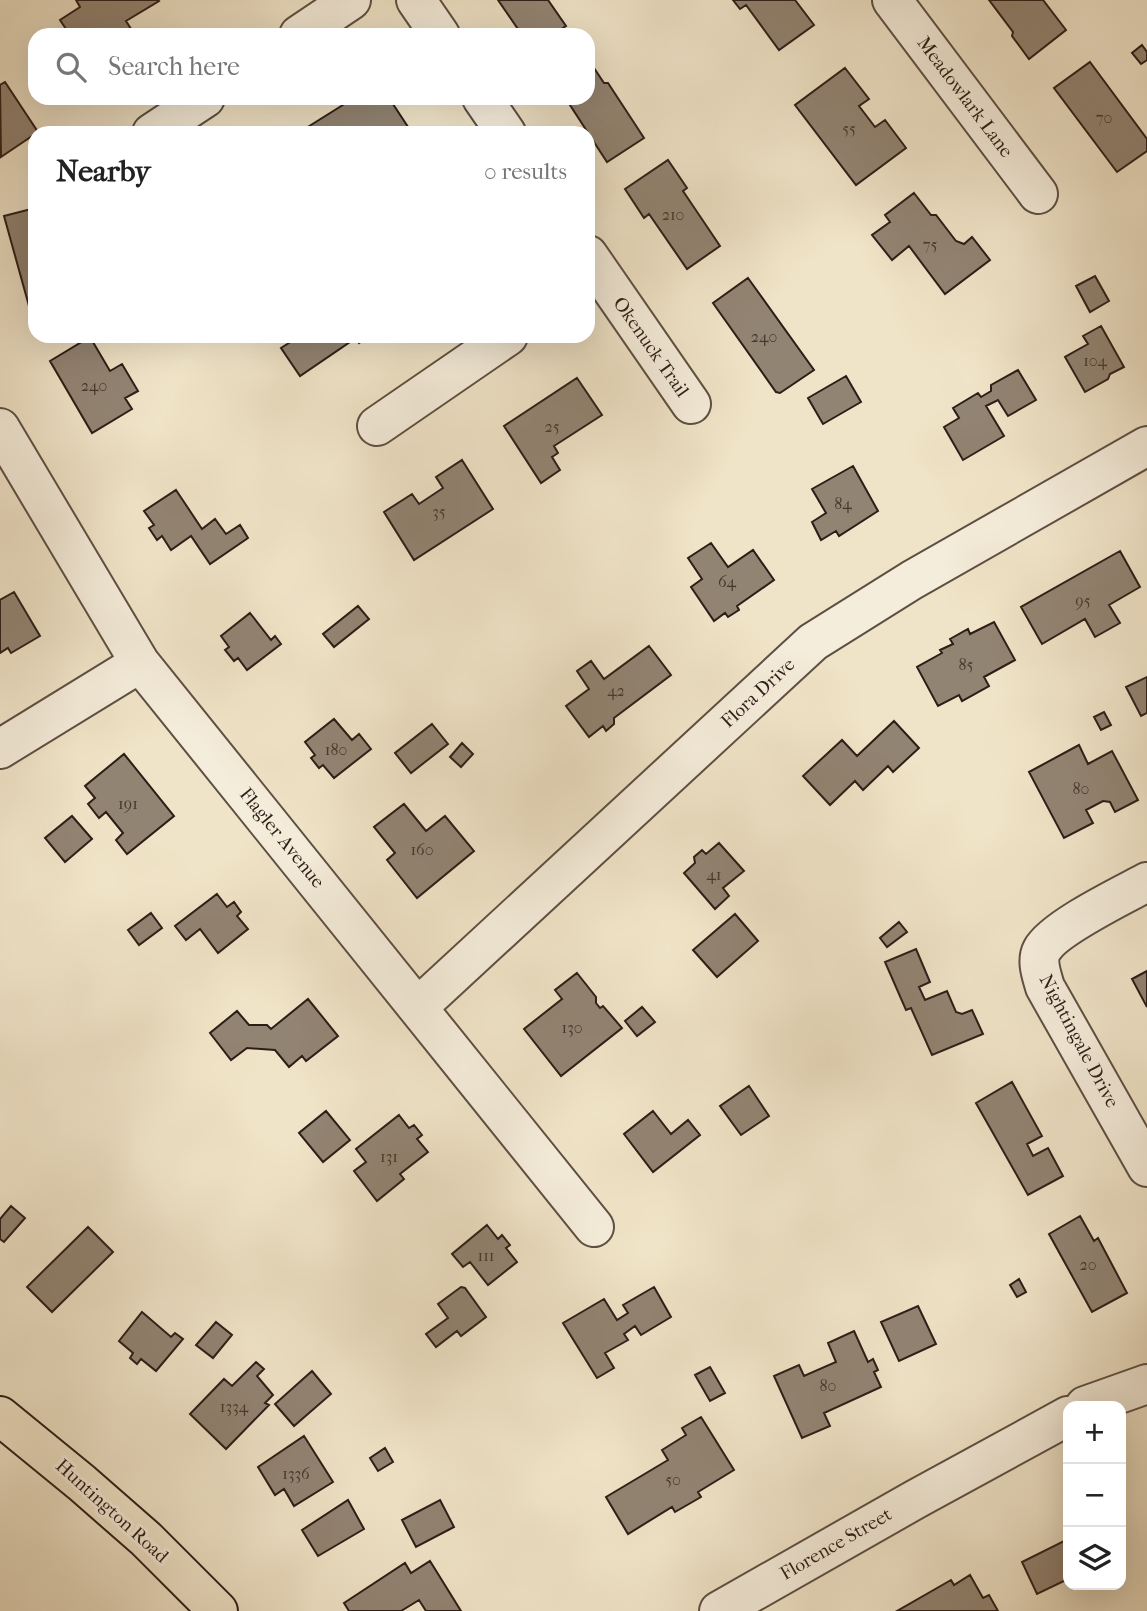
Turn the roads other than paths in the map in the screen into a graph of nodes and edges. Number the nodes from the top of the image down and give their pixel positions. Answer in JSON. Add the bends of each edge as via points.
{"nodes":[{"id":1,"x":351,"y":0,"type":"edge"},
{"id":2,"x":416,"y":0,"type":"edge"},
{"id":3,"x":892,"y":0,"type":"edge"},
{"id":4,"x":309,"y":28,"type":"edge"},
{"id":5,"x":435,"y":28,"type":"edge"},
{"id":6,"x":194,"y":105,"type":"edge"},
{"id":7,"x":487,"y":105,"type":"edge"},
{"id":8,"x":163,"y":126,"type":"edge"},
{"id":9,"x":501,"y":126,"type":"edge"},
{"id":10,"x":1038,"y":194,"type":"dead end"},
{"id":11,"x":595,"y":274,"type":"edge"},
{"id":12,"x":498,"y":343,"type":"edge"},
{"id":13,"x":691,"y":404,"type":"dead end"},
{"id":14,"x":377,"y":426,"type":"dead end"},
{"id":15,"x":0,"y":428,"type":"edge"},
{"id":16,"x":1147,"y":446,"type":"edge"},
{"id":17,"x":140,"y":663,"type":"junction"},
{"id":18,"x":0,"y":749,"type":"edge"},
{"id":19,"x":1147,"y":882,"type":"edge"},
{"id":20,"x":418,"y":1007,"type":"junction"},
{"id":21,"x":1147,"y":1167,"type":"edge"},
{"id":22,"x":594,"y":1227,"type":"dead end"},
{"id":23,"x":1147,"y":1384,"type":"edge"},
{"id":24,"x":1099,"y":1401,"type":"edge"},
{"id":25,"x":0,"y":1416,"type":"edge"},
{"id":26,"x":1063,"y":1419,"type":"edge"},
{"id":27,"x":218,"y":1611,"type":"edge"},
{"id":28,"x":719,"y":1611,"type":"edge"}],
"edges":[{"from":1,"to":4,"type":"street"},
{"from":2,"to":5,"type":"street"},
{"from":3,"to":10,"type":"street","name":"Meadowlark Lane"},
{"from":6,"to":8,"type":"street"},
{"from":7,"to":9,"type":"street"},
{"from":11,"to":13,"type":"street","name":"Okenuck Trail"},
{"from":12,"to":14,"type":"street"},
{"from":15,"to":17,"type":"street","name":"Flagler Avenue"},
{"from":16,"to":20,"type":"street","name":"Flora Drive","via":[[813,642]]},
{"from":17,"to":18,"type":"street"},
{"from":17,"to":20,"type":"street","name":"Flagler Avenue"},
{"from":19,"to":21,"type":"street","name":"Nightingale Drive","via":[[1065,928],[1042,950],[1039,967],[1045,986]]},
{"from":20,"to":22,"type":"street","name":"Flagler Avenue"},
{"from":23,"to":24,"type":"street"},
{"from":25,"to":27,"type":"main road","name":"Huntington Road","via":[[146,1539]]},
{"from":26,"to":28,"type":"street","name":"Florence Street"}]}
